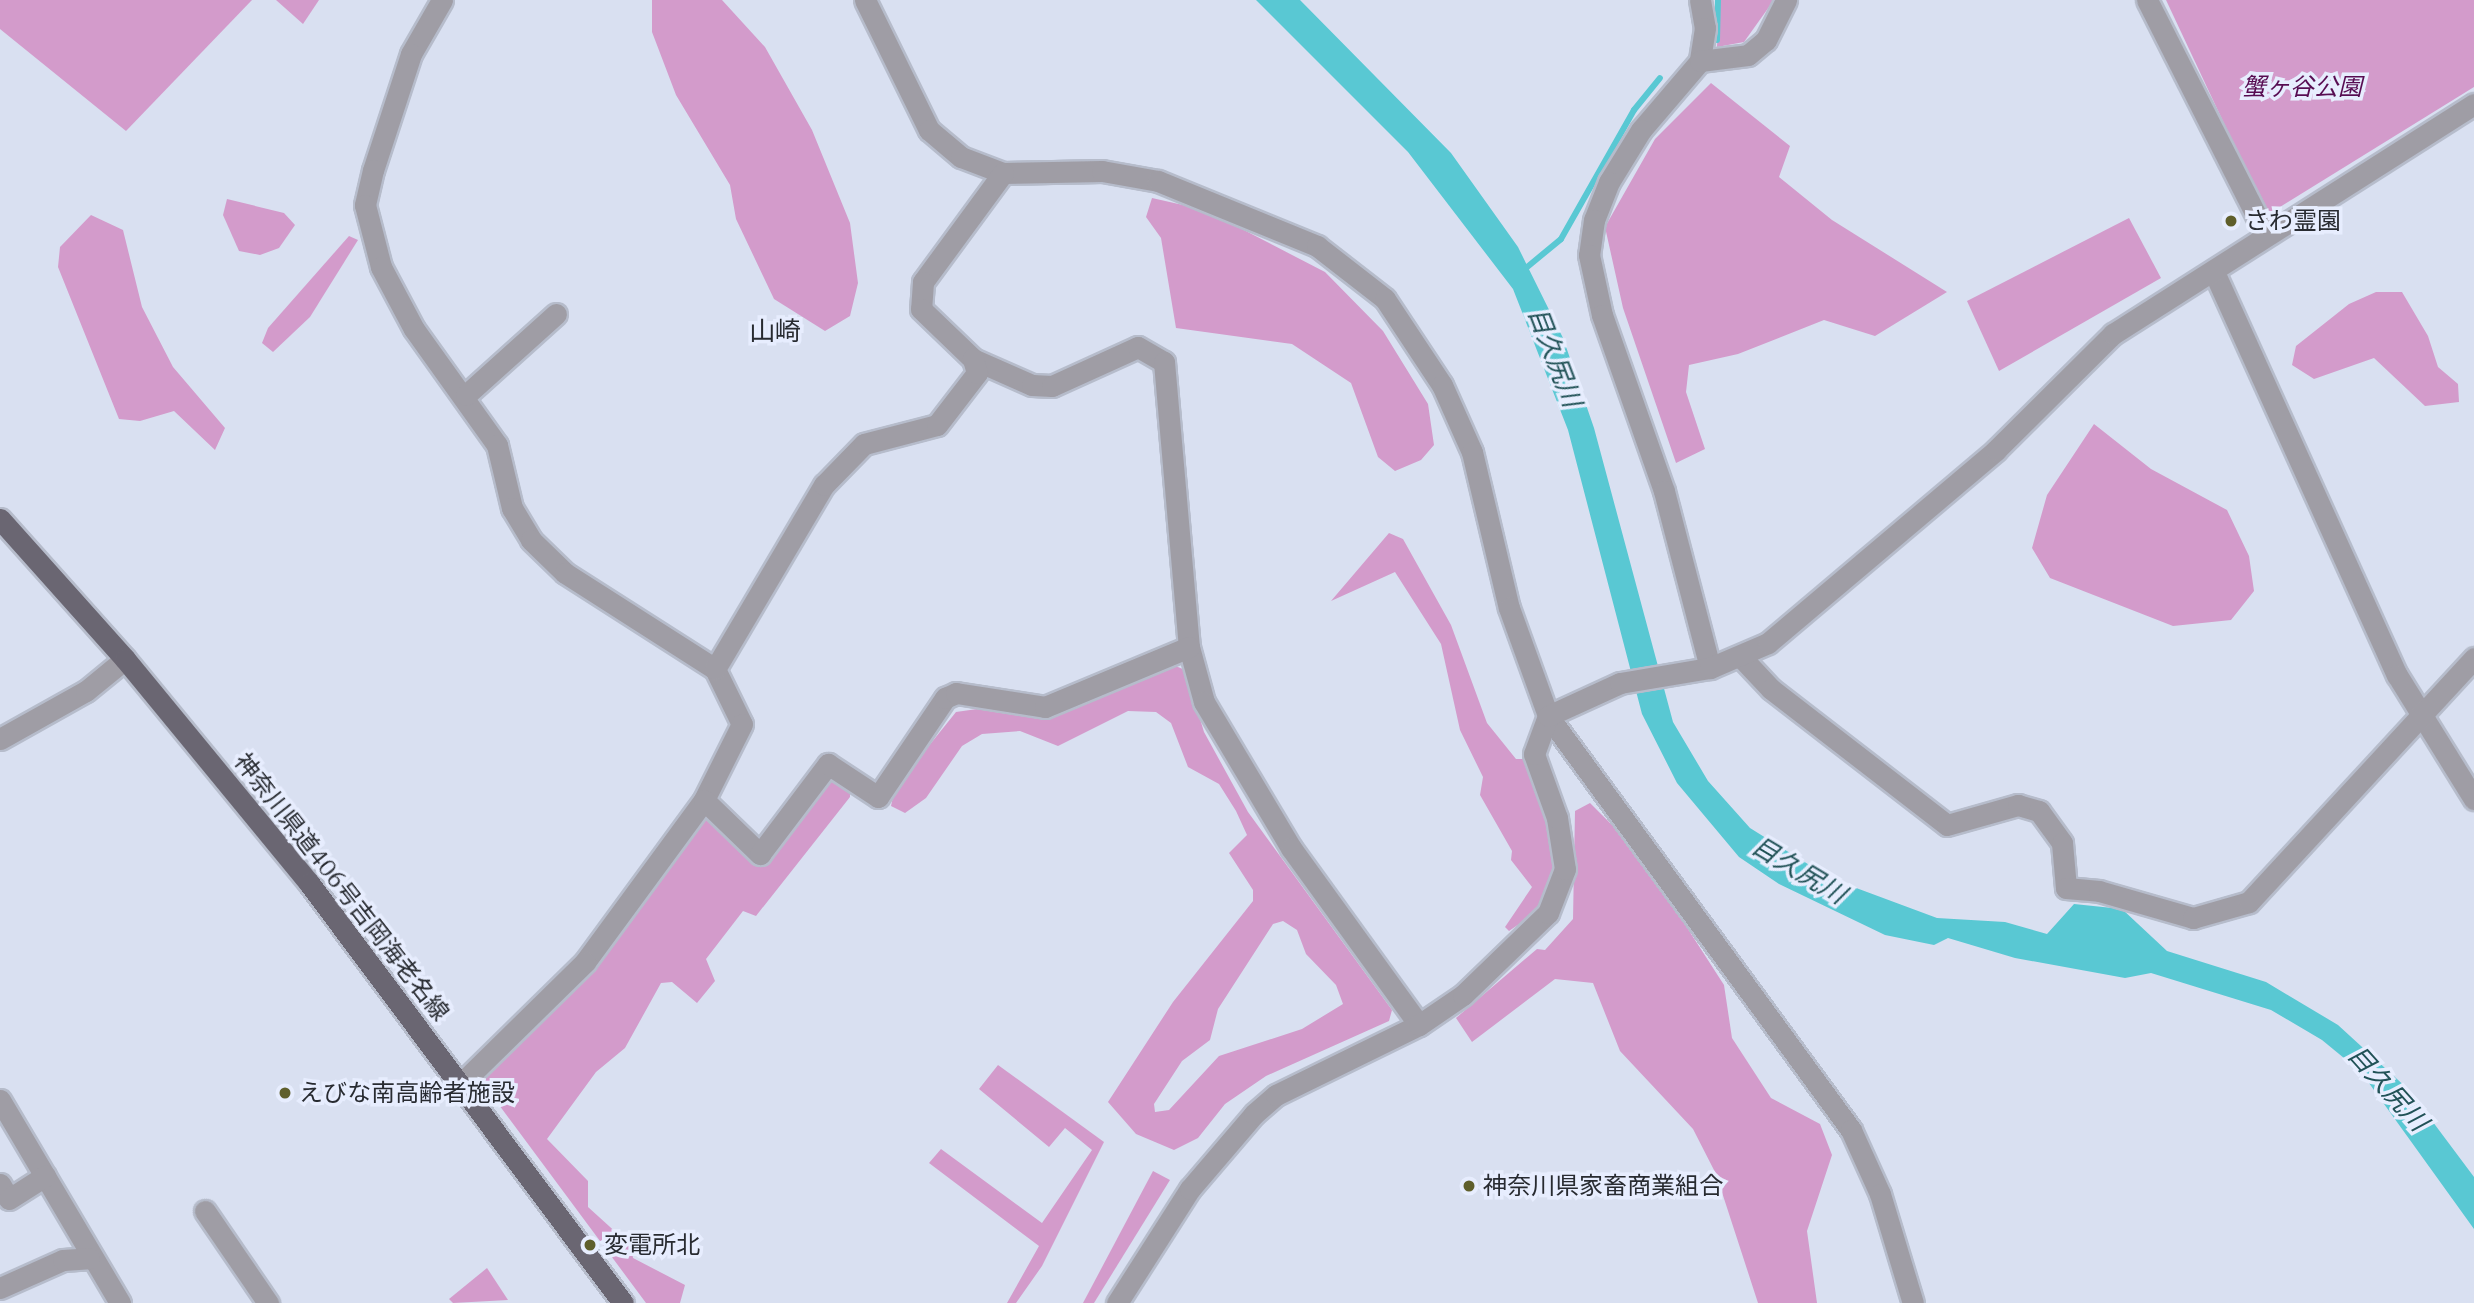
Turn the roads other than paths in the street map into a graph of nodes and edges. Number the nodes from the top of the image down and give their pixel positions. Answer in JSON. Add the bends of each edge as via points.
{"nodes":[{"id":1,"x":442,"y":0,"type":"edge"},
{"id":2,"x":865,"y":0,"type":"edge"},
{"id":3,"x":1700,"y":0,"type":"edge"},
{"id":4,"x":1786,"y":0,"type":"edge"},
{"id":5,"x":2147,"y":0,"type":"edge"},
{"id":6,"x":1700,"y":61,"type":"junction"},
{"id":7,"x":2474,"y":104,"type":"edge"},
{"id":8,"x":1003,"y":173,"type":"junction"},
{"id":9,"x":2266,"y":235,"type":"junction"},
{"id":10,"x":2214,"y":272,"type":"junction"},
{"id":11,"x":556,"y":314,"type":"dead end"},
{"id":12,"x":973,"y":359,"type":"junction"},
{"id":13,"x":466,"y":395,"type":"junction"},
{"id":14,"x":0,"y":520,"type":"edge"},
{"id":15,"x":1189,"y":647,"type":"junction"},
{"id":16,"x":1741,"y":657,"type":"junction"},
{"id":17,"x":2474,"y":658,"type":"edge"},
{"id":18,"x":125,"y":659,"type":"junction"},
{"id":19,"x":715,"y":668,"type":"junction"},
{"id":20,"x":1703,"y":669,"type":"junction"},
{"id":21,"x":1548,"y":716,"type":"junction"},
{"id":22,"x":2422,"y":718,"type":"junction"},
{"id":23,"x":0,"y":739,"type":"edge"},
{"id":24,"x":2474,"y":799,"type":"edge"},
{"id":25,"x":704,"y":800,"type":"junction"},
{"id":26,"x":1419,"y":1025,"type":"junction"},
{"id":27,"x":461,"y":1084,"type":"junction"},
{"id":28,"x":2,"y":1110,"type":"edge"},
{"id":29,"x":46,"y":1176,"type":"junction"},
{"id":30,"x":0,"y":1184,"type":"edge"},
{"id":31,"x":205,"y":1211,"type":"dead end"},
{"id":32,"x":89,"y":1258,"type":"junction"},
{"id":33,"x":0,"y":1288,"type":"edge"},
{"id":34,"x":120,"y":1303,"type":"edge"},
{"id":35,"x":268,"y":1303,"type":"edge"},
{"id":36,"x":623,"y":1303,"type":"edge"},
{"id":37,"x":1116,"y":1303,"type":"edge"},
{"id":38,"x":1913,"y":1303,"type":"edge"}],
"edges":[{"from":1,"to":13,"type":"street","via":[[411,54],[365,205],[381,267],[414,329]]},
{"from":2,"to":8,"type":"street","via":[[929,130],[961,157]]},
{"from":3,"to":6,"type":"street","via":[[1705,28]]},
{"from":4,"to":6,"type":"street","via":[[1766,40],[1748,55]]},
{"from":5,"to":9,"type":"street"},
{"from":6,"to":20,"type":"street","via":[[1642,130],[1609,182],[1594,220],[1590,255],[1602,314],[1661,480]]},
{"from":7,"to":9,"type":"street"},
{"from":8,"to":12,"type":"street","via":[[918,297],[935,325]]},
{"from":8,"to":21,"type":"street","via":[[1102,171],[1158,181],[1317,246],[1385,299],[1443,385],[1472,452],[1509,608]]},
{"from":9,"to":10,"type":"street"},
{"from":10,"to":16,"type":"street","via":[[2113,334],[1932,506],[1788,628]]},
{"from":10,"to":22,"type":"street"},
{"from":11,"to":13,"type":"street"},
{"from":12,"to":15,"type":"street","via":[[1032,385],[1052,386],[1138,347],[1164,362]]},
{"from":12,"to":19,"type":"street","via":[[977,373],[937,425],[864,444],[824,485]]},
{"from":13,"to":19,"type":"street","via":[[497,445],[512,508],[531,540],[565,573]]},
{"from":14,"to":18,"type":"main road","name":"神奈川県道406号吉岡海老名線"},
{"from":15,"to":25,"type":"street","via":[[1045,707],[956,693],[945,698],[878,797],[828,764],[760,854]]},
{"from":15,"to":26,"type":"street","via":[[1204,702],[1230,753]]},
{"from":16,"to":20,"type":"street"},
{"from":16,"to":22,"type":"street","via":[[1771,689],[1947,825],[2018,805],[2039,811],[2062,843],[2066,888],[2099,891],[2193,918],[2249,902]]},
{"from":17,"to":22,"type":"street"},
{"from":18,"to":23,"type":"street","via":[[86,691]]},
{"from":18,"to":27,"type":"main road","name":"神奈川県道406号吉岡海老名線","via":[[309,883]]},
{"from":19,"to":25,"type":"street","via":[[742,724]]},
{"from":20,"to":21,"type":"street","via":[[1620,684]]},
{"from":21,"to":26,"type":"street","via":[[1534,754],[1557,818],[1565,869],[1559,894],[1524,942]]},
{"from":21,"to":38,"type":"street","via":[[1851,1130],[1880,1194]]},
{"from":22,"to":24,"type":"street"},
{"from":25,"to":27,"type":"street","via":[[585,962]]},
{"from":26,"to":37,"type":"street","via":[[1276,1095],[1254,1114],[1190,1189]]},
{"from":27,"to":36,"type":"main road","name":"神奈川県道406号吉岡海老名線"},
{"from":28,"to":29,"type":"street"},
{"from":29,"to":30,"type":"street","via":[[9,1199]]},
{"from":29,"to":32,"type":"street"},
{"from":31,"to":35,"type":"street"},
{"from":32,"to":33,"type":"street","via":[[63,1260]]},
{"from":32,"to":34,"type":"street"}]}
